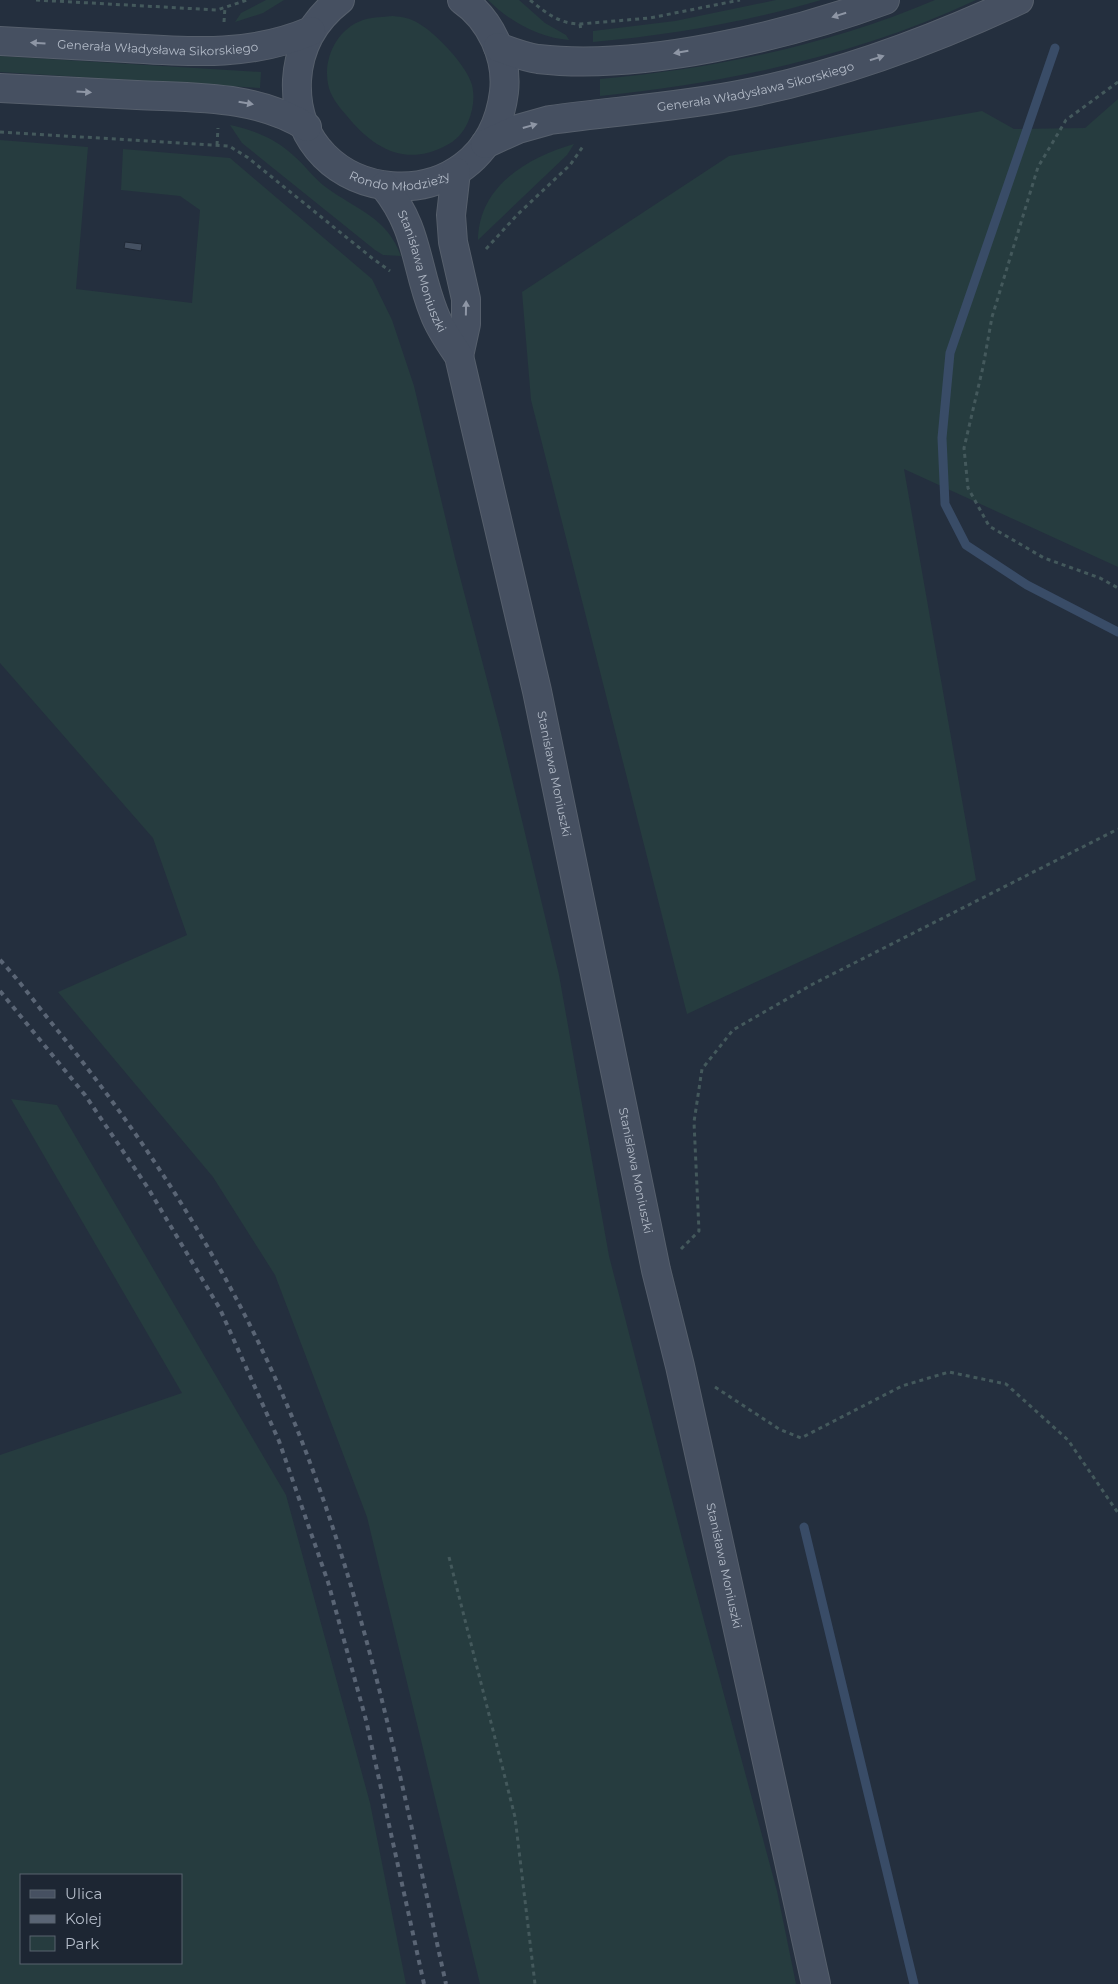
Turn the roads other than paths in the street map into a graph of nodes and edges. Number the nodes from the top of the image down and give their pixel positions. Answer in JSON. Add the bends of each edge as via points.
{"nodes":[{"id":1,"x":340,"y":0,"type":"edge"},
{"id":2,"x":462,"y":0,"type":"edge"},
{"id":3,"x":886,"y":0,"type":"edge"},
{"id":4,"x":1019,"y":0,"type":"edge"},
{"id":5,"x":311,"y":31,"type":"junction"},
{"id":6,"x":0,"y":41,"type":"edge"},
{"id":7,"x":498,"y":47,"type":"junction"},
{"id":8,"x":0,"y":88,"type":"edge"},
{"id":9,"x":306,"y":128,"type":"junction"},
{"id":10,"x":485,"y":144,"type":"junction"},
{"id":11,"x":456,"y":172,"type":"junction"},
{"id":12,"x":384,"y":186,"type":"junction"},
{"id":13,"x":459,"y":356,"type":"junction"},
{"id":14,"x":816,"y":1984,"type":"edge"}],
"edges":[{"from":1,"to":5,"type":"main road","name":"Rondo Młodzieży","via":[[326,11]]},
{"from":2,"to":7,"type":"main road","name":"Rondo Młodzieży","via":[[486,24]]},
{"from":3,"to":7,"type":"main road","one_way":true,"via":[[785,30],[660,56],[616,61],[537,59]]},
{"from":10,"to":4,"type":"main road","name":"Generała Władysława Sikorskiego","one_way":true,"via":[[518,129],[550,120],[743,95],[813,78],[952,31]]},
{"from":5,"to":6,"type":"main road","name":"Generała Władysława Sikorskiego","one_way":true,"via":[[258,48],[223,52]]},
{"from":5,"to":9,"type":"main road","name":"Rondo Młodzieży","via":[[303,49],[297,78],[299,107]]},
{"from":7,"to":10,"type":"main road","name":"Rondo Młodzieży","via":[[503,66],[502,108]]},
{"from":8,"to":9,"type":"main road","one_way":true,"via":[[229,100],[269,108],[288,115]]},
{"from":9,"to":12,"type":"main road","name":"Rondo Młodzieży","via":[[329,159],[346,172]]},
{"from":10,"to":11,"type":"main road","name":"Rondo Młodzieży"},
{"from":11,"to":12,"type":"main road","name":"Rondo Młodzieży","via":[[433,182],[409,187]]},
{"from":13,"to":11,"type":"main road","name":"Stanisława Moniuszki","one_way":true,"via":[[466,324],[466,299],[451,214]]},
{"from":12,"to":13,"type":"main road","name":"Stanisława Moniuszki","via":[[398,203],[410,227],[434,313]]},
{"from":13,"to":14,"type":"main road","name":"Stanisława Moniuszki","via":[[537,691],[656,1270]]}]}
